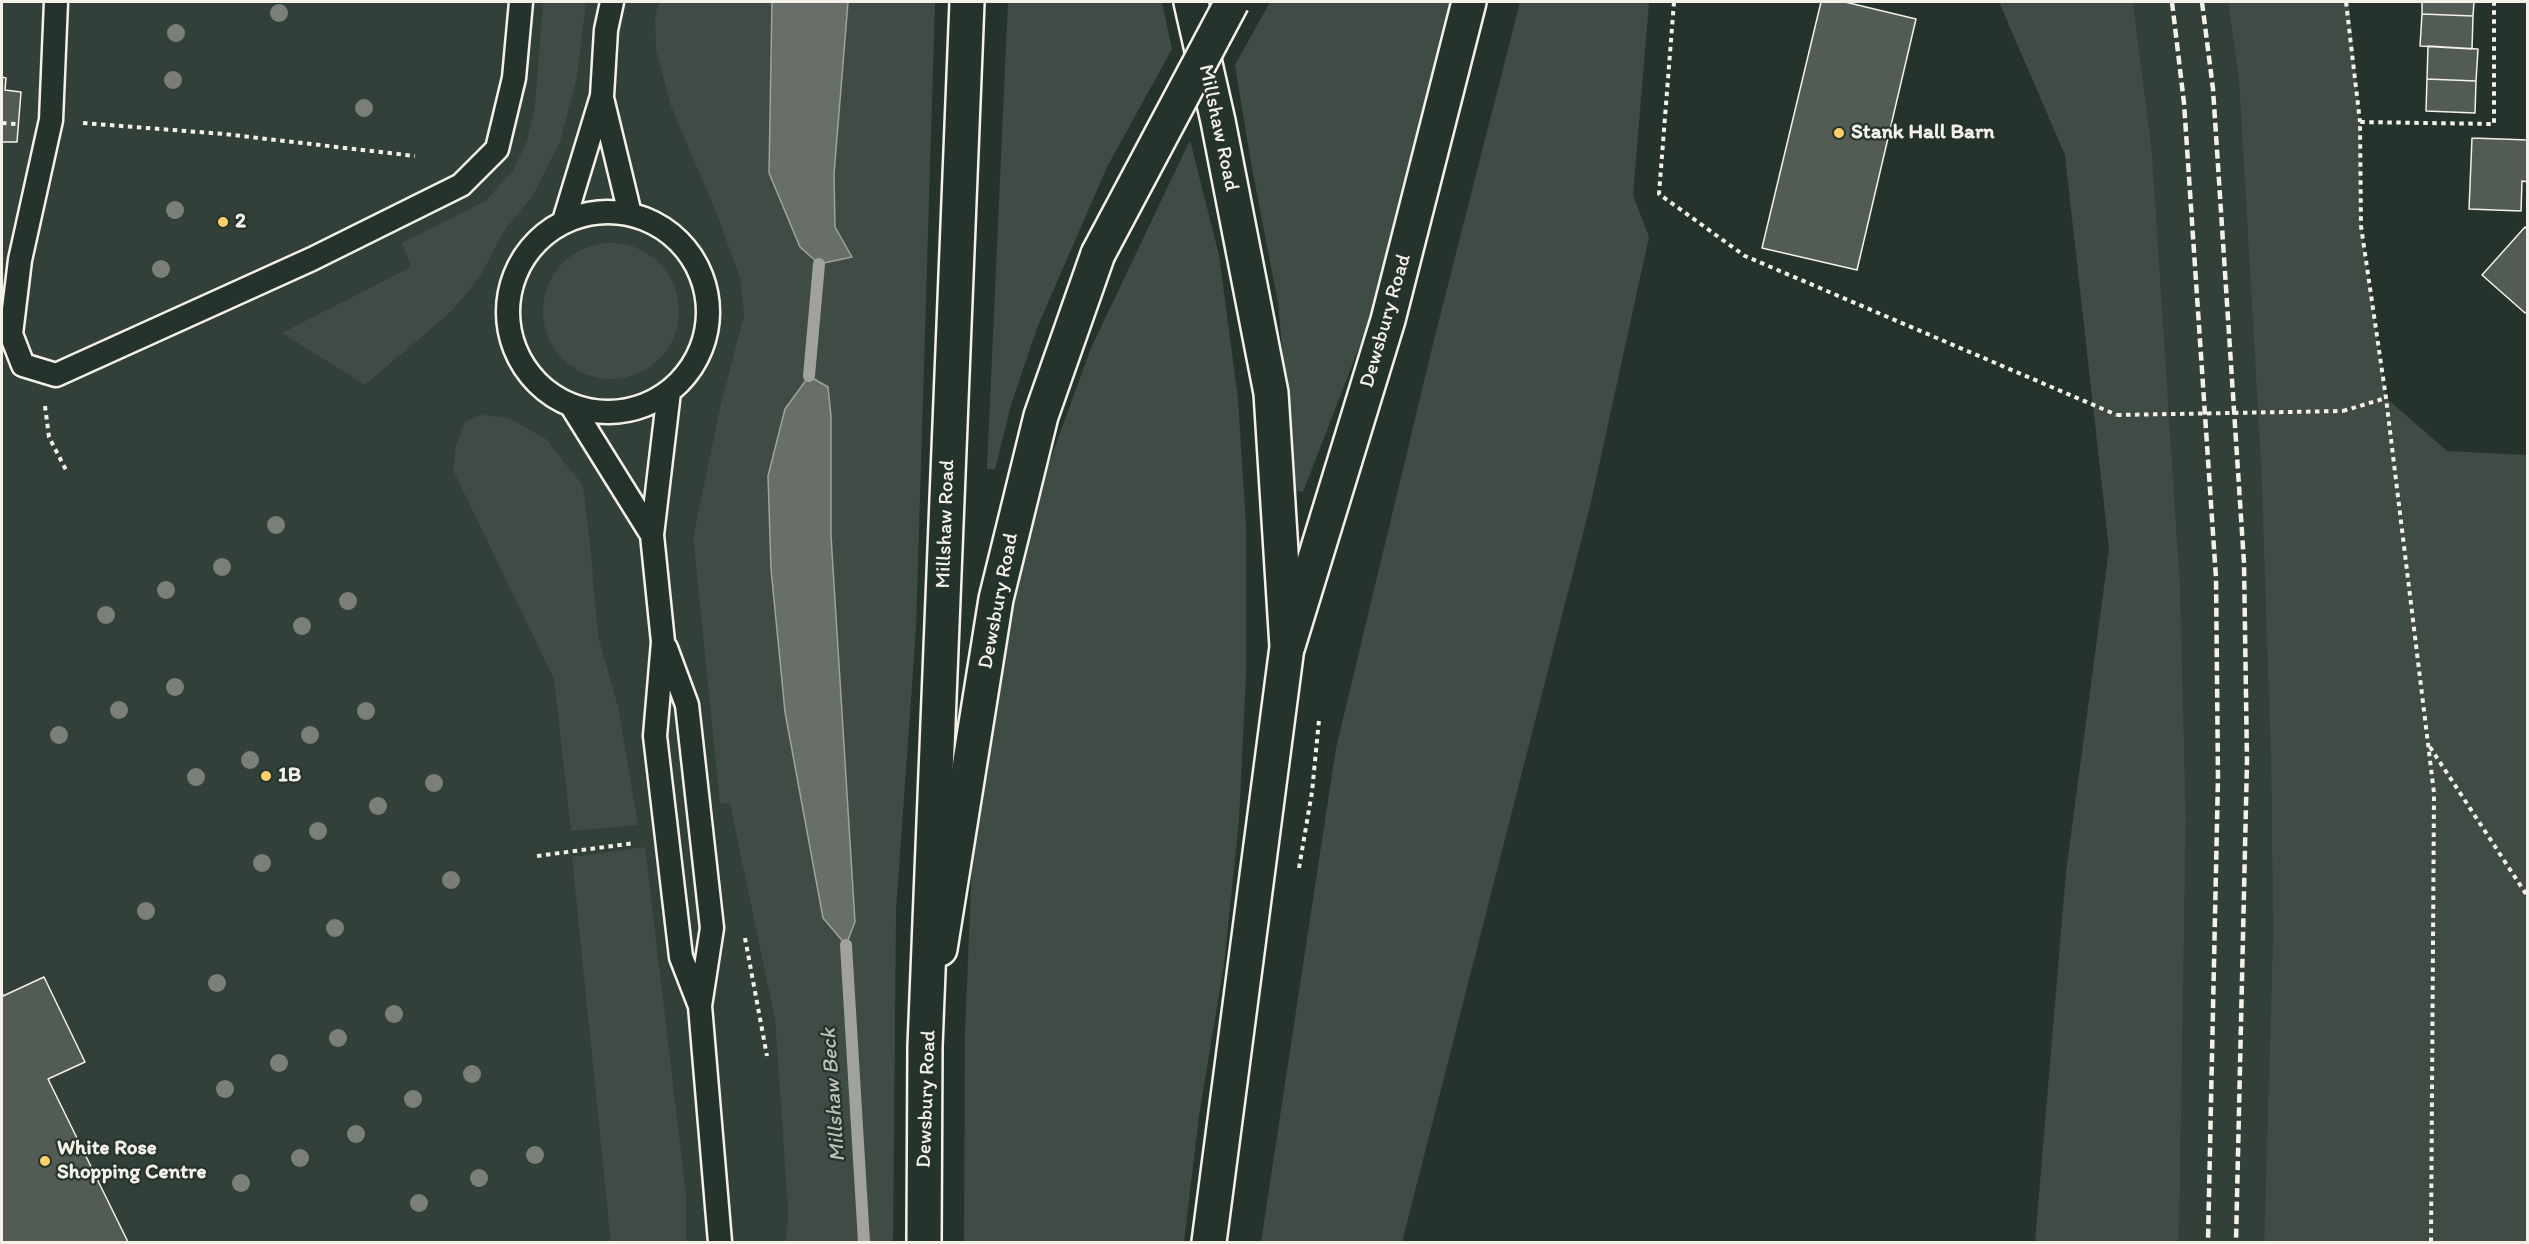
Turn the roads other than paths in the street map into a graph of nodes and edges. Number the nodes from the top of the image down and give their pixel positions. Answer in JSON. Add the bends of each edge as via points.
{"nodes":[{"id":1,"x":56,"y":2,"type":"edge"},
{"id":2,"x":520,"y":2,"type":"edge"},
{"id":3,"x":612,"y":2,"type":"edge"},
{"id":4,"x":968,"y":2,"type":"edge"},
{"id":5,"x":1191,"y":2,"type":"edge"},
{"id":6,"x":1232,"y":2,"type":"edge"},
{"id":7,"x":1469,"y":2,"type":"edge"},
{"id":8,"x":602,"y":96,"type":"junction"},
{"id":9,"x":630,"y":214,"type":"junction"},
{"id":10,"x":564,"y":221,"type":"junction"},
{"id":11,"x":669,"y":392,"type":"junction"},
{"id":12,"x":570,"y":405,"type":"junction"},
{"id":13,"x":652,"y":535,"type":"junction"},
{"id":14,"x":663,"y":642,"type":"junction"},
{"id":15,"x":1287,"y":647,"type":"junction"},
{"id":16,"x":700,"y":1006,"type":"junction"},
{"id":17,"x":925,"y":1046,"type":"junction"},
{"id":18,"x":720,"y":1242,"type":"edge"},
{"id":19,"x":924,"y":1242,"type":"edge"},
{"id":20,"x":1209,"y":1242,"type":"edge"}],
"edges":[{"from":1,"to":2,"type":"lane","via":[[51,120],[20,260],[11,334],[23,365],[56,375],[312,259],[461,185],[497,150],[514,78]]},
{"from":3,"to":8,"type":"lane","via":[[606,30]]},
{"from":4,"to":17,"type":"main road","name":"Millshaw Road"},
{"from":5,"to":15,"type":"main road","name":"Millshaw Road","via":[[1271,393]]},
{"from":6,"to":17,"type":"main road","name":"Dewsbury Road","bridge":true,"via":[[1098,254],[1041,416],[996,599]]},
{"from":7,"to":15,"type":"main road","name":"Dewsbury Road","via":[[1388,320]]},
{"from":8,"to":9,"type":"lane"},
{"from":8,"to":10,"type":"lane"},
{"from":9,"to":10,"type":"lane","via":[[597,212]]},
{"from":9,"to":11,"type":"lane","via":[[671,233],[691,254],[708,295],[709,315],[700,354]]},
{"from":10,"to":12,"type":"lane","via":[[536,240],[517,268],[508,300],[509,332],[521,362],[541,387]]},
{"from":11,"to":12,"type":"lane","via":[[638,408],[616,411]]},
{"from":11,"to":13,"type":"lane"},
{"from":12,"to":13,"type":"lane"},
{"from":13,"to":14,"type":"lane"},
{"from":14,"to":16,"type":"lane","via":[[655,735],[681,957]]},
{"from":14,"to":16,"type":"lane","via":[[687,705],[712,928]]},
{"from":15,"to":20,"type":"main road","name":"Dewsbury Road"},
{"from":16,"to":18,"type":"lane"},
{"from":17,"to":19,"type":"main road","name":"Dewsbury Road"}]}
